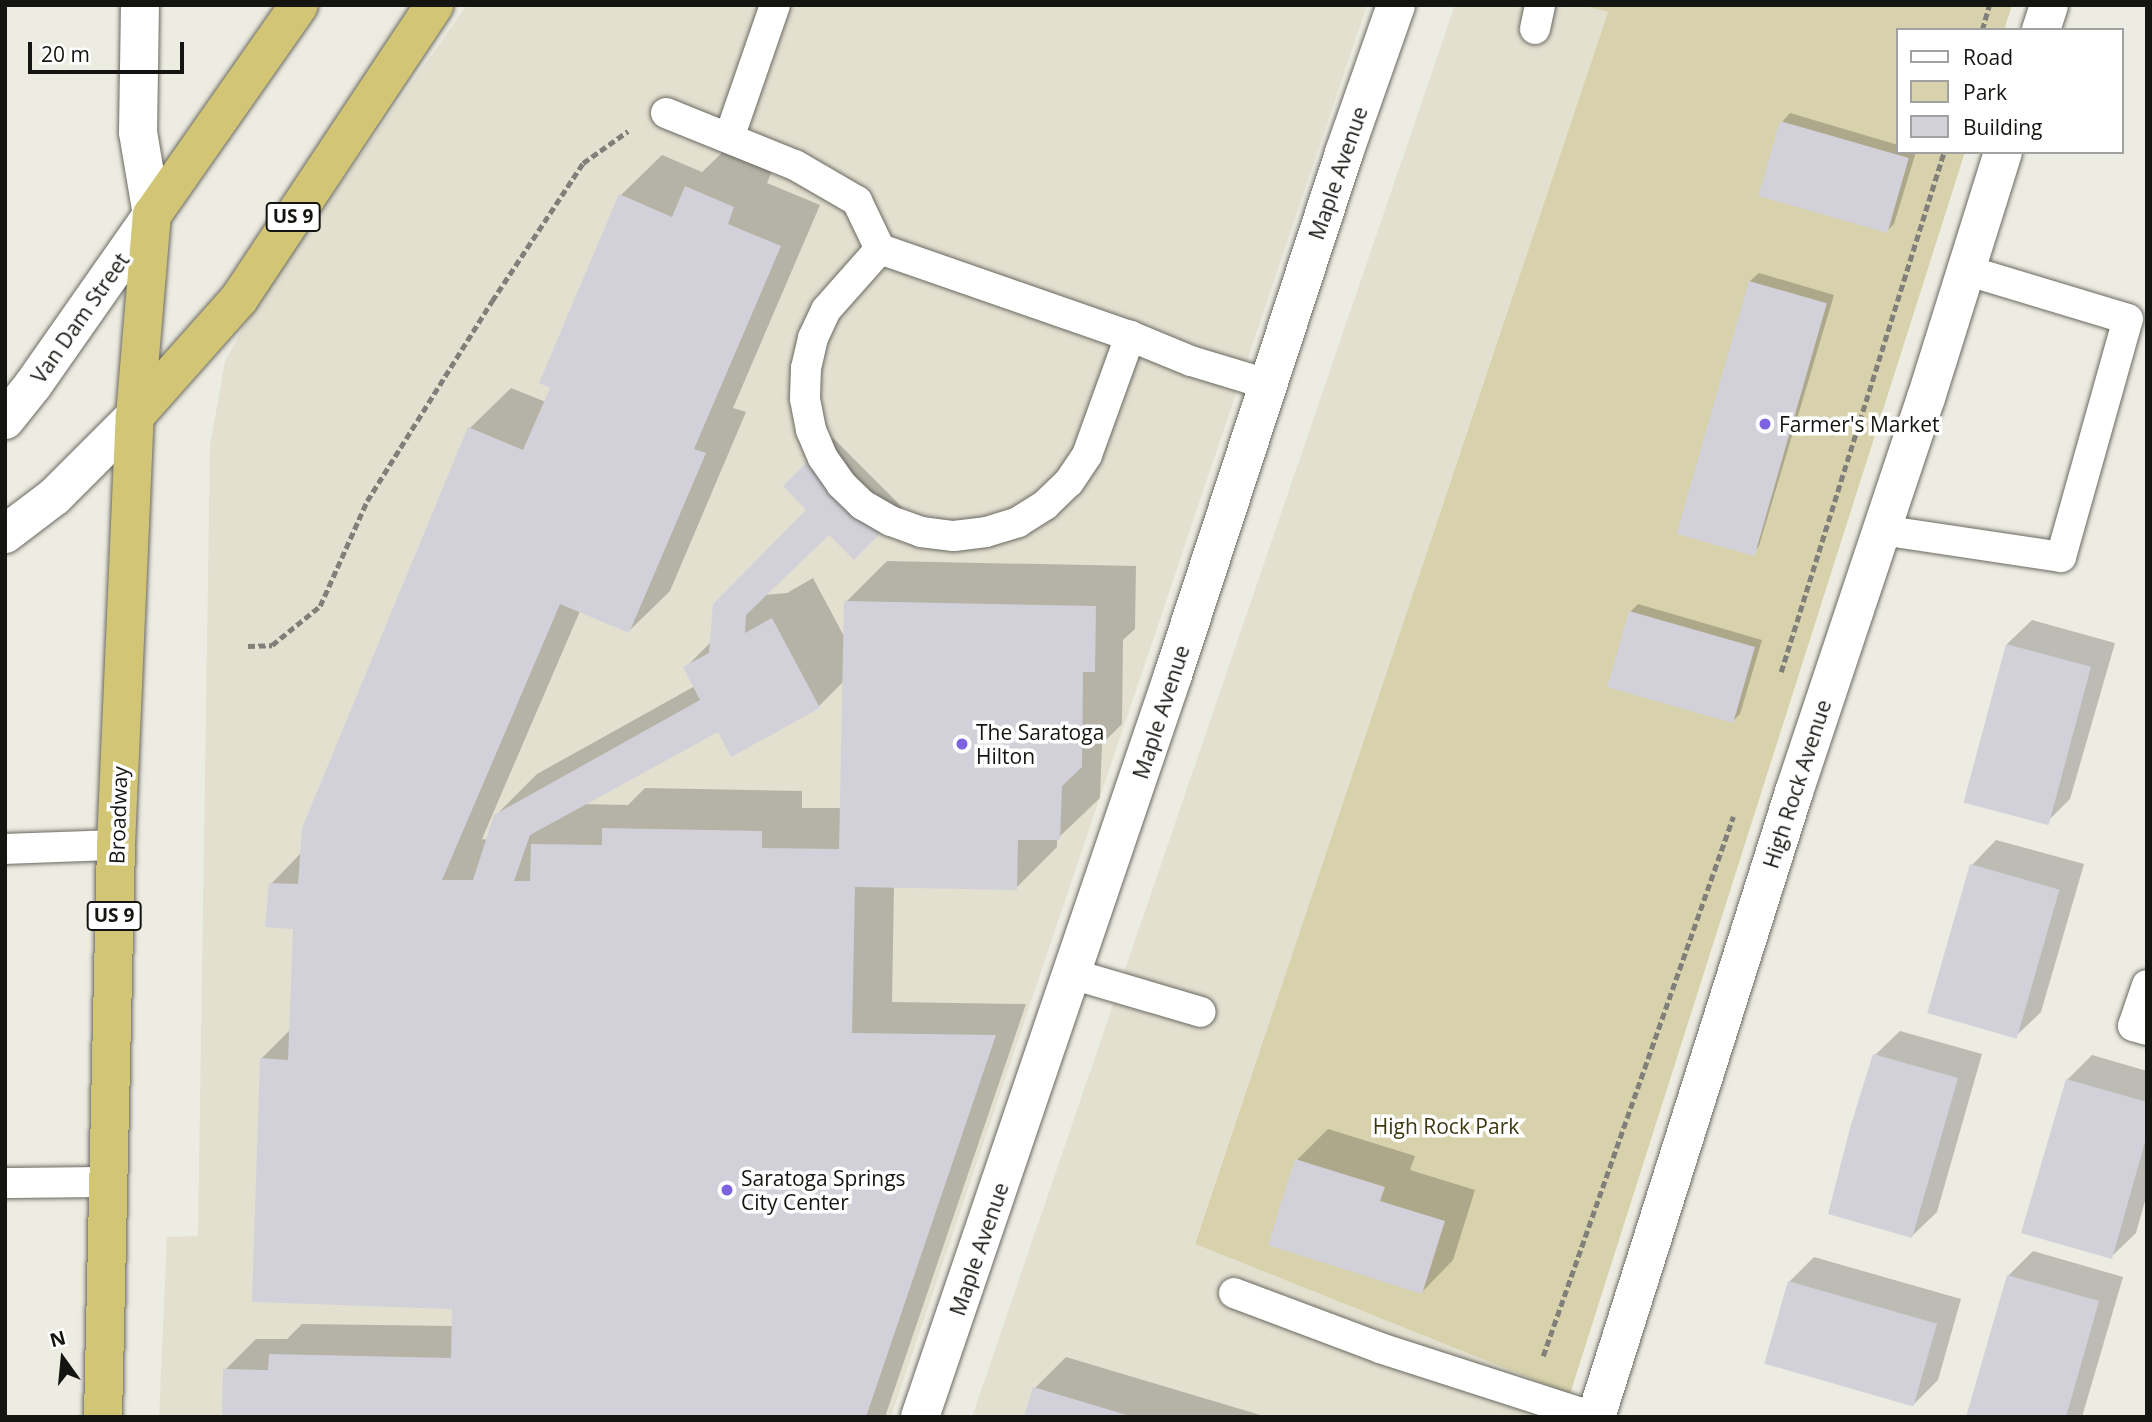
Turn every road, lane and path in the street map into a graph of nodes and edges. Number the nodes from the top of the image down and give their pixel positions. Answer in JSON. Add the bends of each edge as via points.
{"nodes":[{"id":1,"x":140,"y":5,"type":"edge"},
{"id":2,"x":299,"y":5,"type":"edge"},
{"id":3,"x":434,"y":5,"type":"edge"},
{"id":4,"x":775,"y":5,"type":"edge"},
{"id":5,"x":1396,"y":5,"type":"edge"},
{"id":6,"x":1989,"y":5,"type":"edge"},
{"id":7,"x":2049,"y":5,"type":"edge"},
{"id":8,"x":1983,"y":28,"type":"edge"},
{"id":9,"x":2042,"y":28,"type":"edge"},
{"id":10,"x":666,"y":113,"type":"joint"},
{"id":11,"x":729,"y":138,"type":"junction"},
{"id":12,"x":1943,"y":154,"type":"edge"},
{"id":13,"x":2002,"y":154,"type":"edge"},
{"id":14,"x":152,"y":215,"type":"junction"},
{"id":15,"x":880,"y":249,"type":"junction"},
{"id":16,"x":1966,"y":270,"type":"junction"},
{"id":17,"x":1130,"y":336,"type":"junction"},
{"id":18,"x":1268,"y":384,"type":"junction"},
{"id":19,"x":135,"y":416,"type":"junction"},
{"id":20,"x":5,"y":420,"type":"edge"},
{"id":21,"x":1881,"y":530,"type":"junction"},
{"id":22,"x":5,"y":534,"type":"edge"},
{"id":23,"x":248,"y":646,"type":"dead end"},
{"id":24,"x":1780,"y":675,"type":"dead end"},
{"id":25,"x":1737,"y":805,"type":"dead end"},
{"id":26,"x":116,"y":845,"type":"junction"},
{"id":27,"x":5,"y":849,"type":"edge"},
{"id":28,"x":1072,"y":974,"type":"junction"},
{"id":29,"x":2147,"y":985,"type":"edge"},
{"id":30,"x":1201,"y":1012,"type":"dead end"},
{"id":31,"x":2147,"y":1030,"type":"edge"},
{"id":32,"x":107,"y":1182,"type":"junction"},
{"id":33,"x":5,"y":1183,"type":"edge"},
{"id":34,"x":1234,"y":1293,"type":"dead end"},
{"id":35,"x":1529,"y":1395,"type":"junction"},
{"id":36,"x":103,"y":1417,"type":"edge"},
{"id":37,"x":920,"y":1417,"type":"edge"},
{"id":38,"x":1595,"y":1417,"type":"edge"}],
"edges":[{"from":1,"to":14,"type":"street","via":[[138,132]]},
{"from":2,"to":14,"type":"highway"},
{"from":3,"to":19,"type":"highway","number":"US 9","via":[[239,299]]},
{"from":4,"to":11,"type":"lane"},
{"from":5,"to":18,"type":"street","name":"Maple Avenue"},
{"from":6,"to":8,"type":"path"},
{"from":7,"to":9,"type":"street"},
{"from":10,"to":11,"type":"lane"},
{"from":10,"to":23,"type":"path","via":[[616,137],[583,163],[367,501],[320,606],[272,645]]},
{"from":11,"to":15,"type":"lane","via":[[795,165],[857,201]]},
{"from":12,"to":24,"type":"path"},
{"from":13,"to":16,"type":"street","name":"High Rock Avenue"},
{"from":14,"to":19,"type":"highway","name":"Broadway","number":"US 9"},
{"from":14,"to":20,"type":"street","name":"Van Dam Street"},
{"from":15,"to":17,"type":"lane"},
{"from":15,"to":17,"type":"lane","via":[[826,310],[813,338],[805,399],[811,430],[841,484],[872,510],[921,532],[954,536],[986,532],[1018,522],[1045,505],[1069,482],[1087,455]]},
{"from":16,"to":21,"type":"street","name":"High Rock Avenue"},
{"from":16,"to":21,"type":"lane","via":[[2128,319],[2061,557]]},
{"from":17,"to":18,"type":"lane","via":[[1191,361]]},
{"from":18,"to":28,"type":"street","name":"Maple Avenue"},
{"from":19,"to":22,"type":"street","via":[[54,497]]},
{"from":19,"to":26,"type":"highway","name":"Broadway","number":"US 9"},
{"from":21,"to":38,"type":"street","name":"High Rock Avenue"},
{"from":25,"to":35,"type":"path"},
{"from":26,"to":27,"type":"lane"},
{"from":26,"to":32,"type":"highway","name":"Broadway","number":"US 9"},
{"from":28,"to":30,"type":"lane"},
{"from":28,"to":37,"type":"street","name":"Maple Avenue"},
{"from":29,"to":31,"type":"lane","via":[[2133,1026]]},
{"from":32,"to":33,"type":"lane"},
{"from":32,"to":36,"type":"highway","name":"Broadway","number":"US 9"},
{"from":34,"to":35,"type":"lane","via":[[1380,1348]]},
{"from":35,"to":38,"type":"lane"}]}
